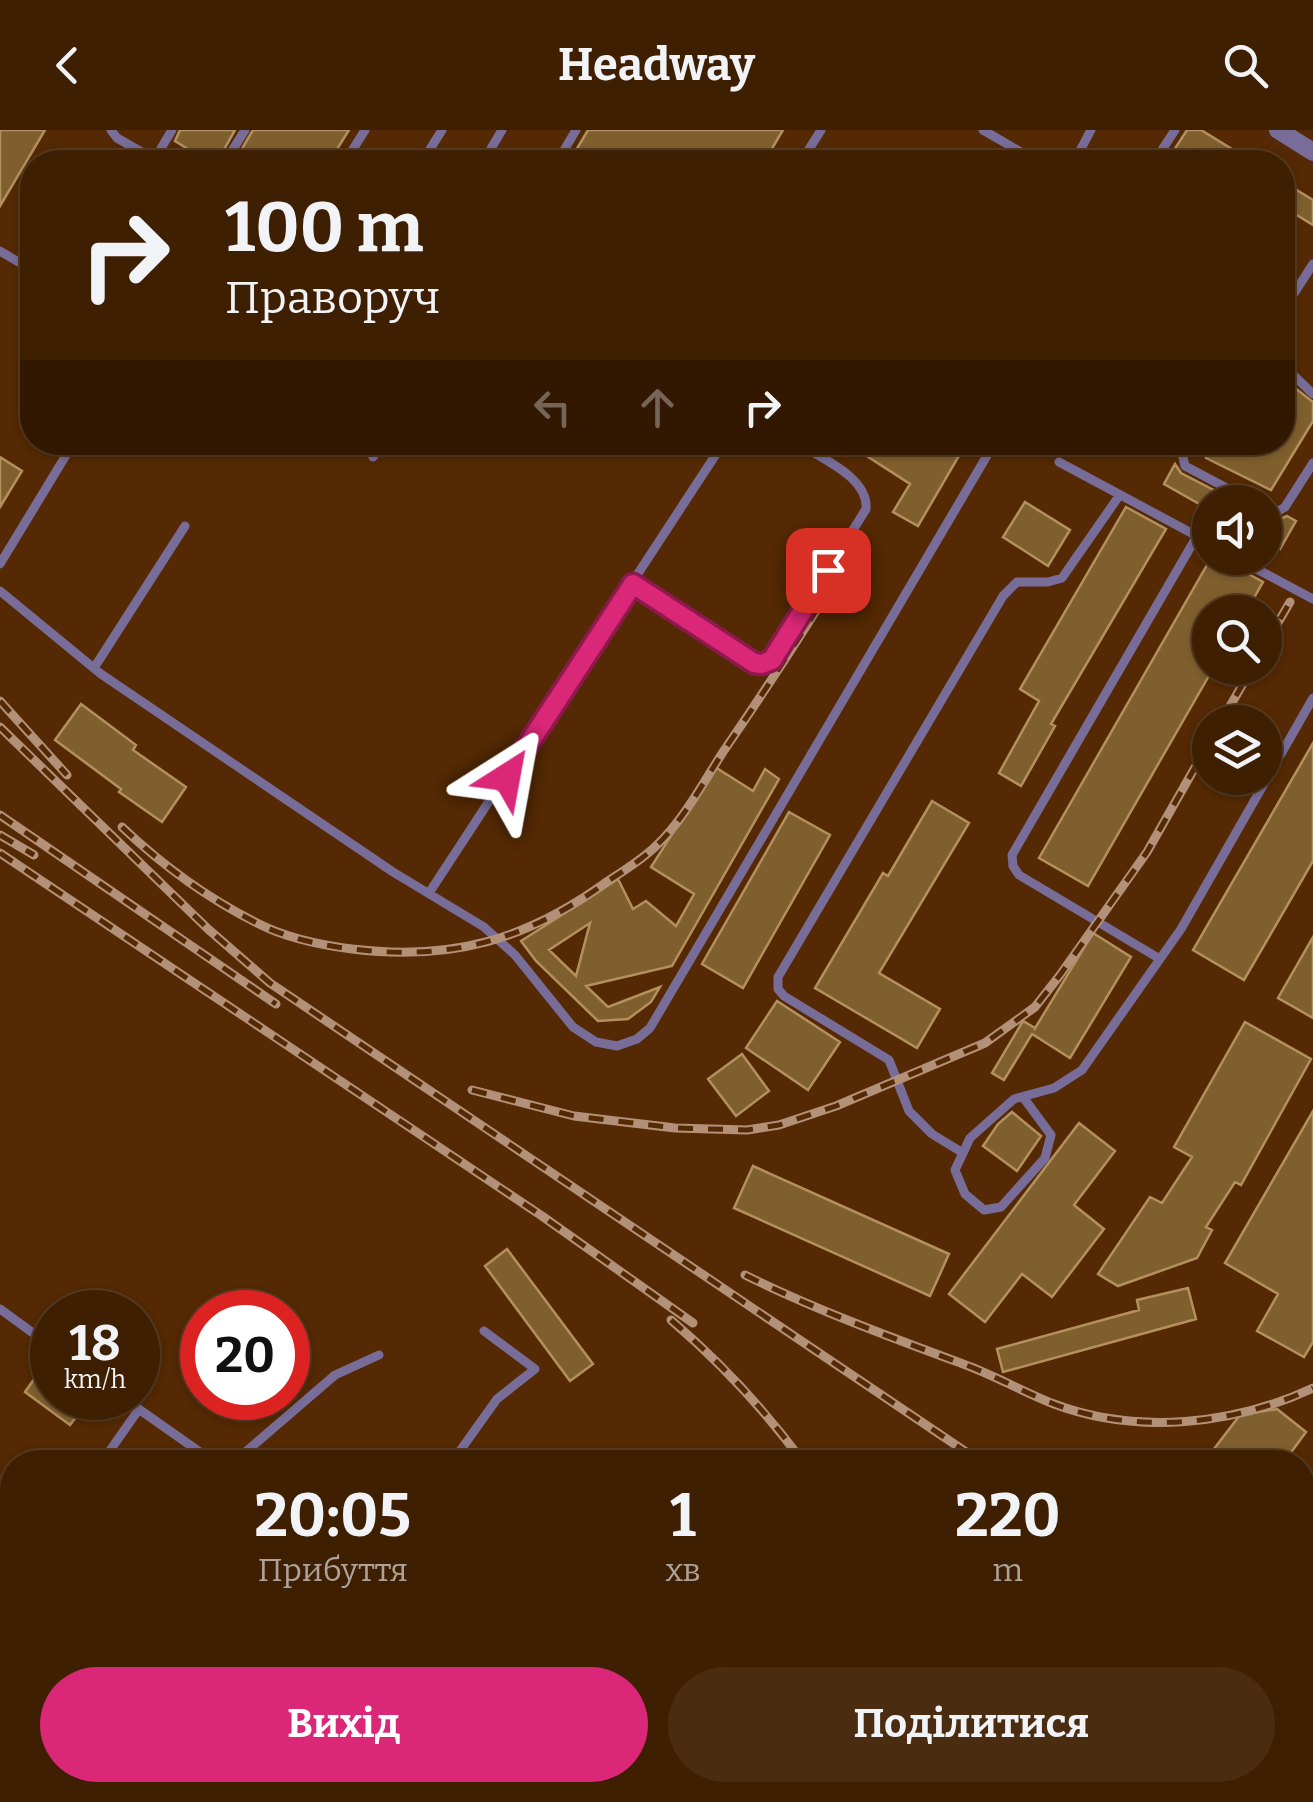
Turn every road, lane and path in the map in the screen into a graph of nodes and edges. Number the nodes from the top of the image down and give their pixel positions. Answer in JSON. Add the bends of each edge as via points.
{"nodes":[{"id":1,"x":111,"y":130,"type":"edge"},
{"id":2,"x":983,"y":130,"type":"edge"},
{"id":3,"x":1278,"y":130,"type":"edge"},
{"id":4,"x":137,"y":150,"type":"edge"},
{"id":5,"x":1017,"y":150,"type":"edge"},
{"id":6,"x":1313,"y":152,"type":"edge"},
{"id":7,"x":1313,"y":264,"type":"edge"},
{"id":8,"x":1295,"y":292,"type":"edge"},
{"id":9,"x":66,"y":455,"type":"edge"},
{"id":10,"x":716,"y":455,"type":"edge"},
{"id":11,"x":816,"y":455,"type":"edge"},
{"id":12,"x":987,"y":455,"type":"edge"},
{"id":13,"x":1182,"y":455,"type":"edge"},
{"id":14,"x":1059,"y":462,"type":"dead end"},
{"id":15,"x":1313,"y":463,"type":"edge"},
{"id":16,"x":1221,"y":485,"type":"edge"},
{"id":17,"x":1118,"y":496,"type":"junction"},
{"id":18,"x":1282,"y":509,"type":"edge"},
{"id":19,"x":186,"y":526,"type":"dead end"},
{"id":20,"x":1192,"y":533,"type":"edge"},
{"id":21,"x":1192,"y":545,"type":"edge"},
{"id":22,"x":0,"y":564,"type":"edge"},
{"id":23,"x":1268,"y":575,"type":"edge"},
{"id":24,"x":633,"y":584,"type":"junction"},
{"id":25,"x":0,"y":592,"type":"edge"},
{"id":26,"x":1313,"y":599,"type":"edge"},
{"id":27,"x":94,"y":668,"type":"junction"},
{"id":28,"x":1313,"y":698,"type":"edge"},
{"id":29,"x":429,"y":894,"type":"junction"},
{"id":30,"x":1160,"y":958,"type":"junction"},
{"id":31,"x":1022,"y":1096,"type":"junction"},
{"id":32,"x":963,"y":1153,"type":"junction"},
{"id":33,"x":0,"y":1309,"type":"edge"},
{"id":34,"x":30,"y":1330,"type":"edge"},
{"id":35,"x":484,"y":1331,"type":"dead end"},
{"id":36,"x":379,"y":1355,"type":"dead end"},
{"id":37,"x":132,"y":1420,"type":"edge"},
{"id":38,"x":154,"y":1420,"type":"edge"},
{"id":39,"x":111,"y":1450,"type":"edge"},
{"id":40,"x":194,"y":1450,"type":"edge"},
{"id":41,"x":248,"y":1450,"type":"edge"},
{"id":42,"x":461,"y":1450,"type":"edge"}],
"edges":[{"from":1,"to":4,"type":"lane"},
{"from":2,"to":5,"type":"lane"},
{"from":3,"to":6,"type":"street"},
{"from":7,"to":8,"type":"lane"},
{"from":9,"to":22,"type":"lane"},
{"from":10,"to":24,"type":"lane"},
{"from":11,"to":24,"type":"lane","via":[[860,484],[866,509],[772,660],[754,663]]},
{"from":12,"to":29,"type":"lane","via":[[638,1039],[617,1046],[573,1027],[515,955]]},
{"from":13,"to":16,"type":"lane","via":[[1185,466]]},
{"from":14,"to":17,"type":"lane"},
{"from":15,"to":18,"type":"lane"},
{"from":17,"to":20,"type":"lane"},
{"from":17,"to":32,"type":"lane","via":[[1062,578],[1018,582],[1003,596],[778,977],[784,996],[889,1060],[909,1112]]},
{"from":19,"to":27,"type":"lane"},
{"from":21,"to":30,"type":"lane","via":[[1012,855],[1019,875]]},
{"from":23,"to":26,"type":"lane"},
{"from":24,"to":29,"type":"lane"},
{"from":25,"to":27,"type":"lane"},
{"from":27,"to":29,"type":"lane"},
{"from":28,"to":30,"type":"lane"},
{"from":30,"to":31,"type":"lane","via":[[1082,1070],[1054,1088]]},
{"from":31,"to":32,"type":"lane","via":[[970,1138]]},
{"from":31,"to":32,"type":"lane","via":[[1050,1134],[1045,1158],[1001,1207],[984,1210],[965,1194],[956,1170]]},
{"from":33,"to":34,"type":"lane"},
{"from":35,"to":42,"type":"lane","via":[[535,1369],[497,1399]]},
{"from":36,"to":41,"type":"lane","via":[[335,1375]]},
{"from":37,"to":39,"type":"lane"},
{"from":38,"to":40,"type":"lane"}]}
